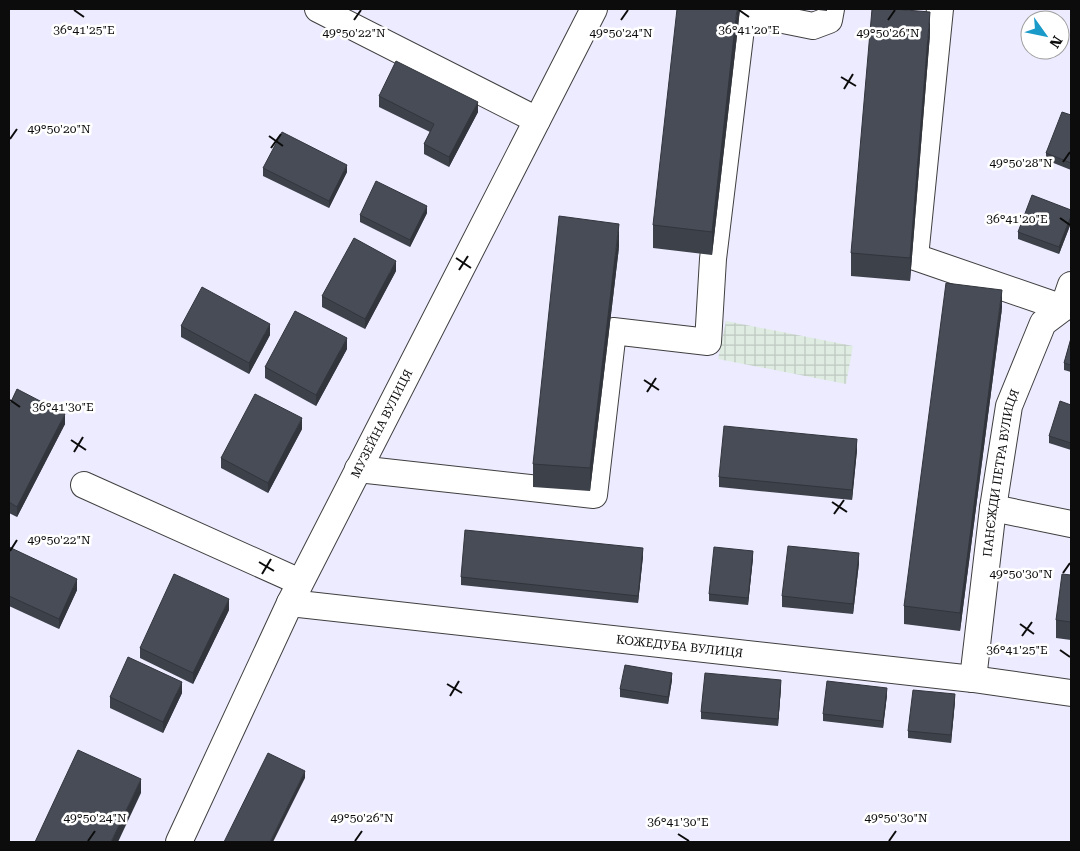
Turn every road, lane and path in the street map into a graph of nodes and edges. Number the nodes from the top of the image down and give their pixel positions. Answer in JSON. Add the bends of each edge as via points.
{"nodes":[{"id":1,"x":318,"y":9,"type":"edge"},
{"id":2,"x":594,"y":9,"type":"edge"},
{"id":3,"x":831,"y":9,"type":"edge"},
{"id":4,"x":940,"y":9,"type":"edge"},
{"id":5,"x":537,"y":120,"type":"junction"},
{"id":6,"x":1067,"y":297,"type":"edge"},
{"id":7,"x":358,"y":469,"type":"junction"},
{"id":8,"x":84,"y":485,"type":"dead end"},
{"id":9,"x":994,"y":508,"type":"junction"},
{"id":10,"x":1071,"y":524,"type":"edge"},
{"id":11,"x":295,"y":592,"type":"junction"},
{"id":12,"x":973,"y":679,"type":"junction"},
{"id":13,"x":1071,"y":692,"type":"edge"},
{"id":14,"x":179,"y":842,"type":"edge"}],
"edges":[{"from":1,"to":5,"type":"street"},
{"from":2,"to":5,"type":"street","name":"МУЗЕЙНА ВУЛИЦЯ"},
{"from":3,"to":7,"type":"street","via":[[829,20],[813,26],[743,12],[714,259],[708,342],[612,331],[594,495]]},
{"from":4,"to":6,"type":"street","via":[[915,257]]},
{"from":5,"to":7,"type":"street","name":"МУЗЕЙНА ВУЛИЦЯ"},
{"from":6,"to":9,"type":"street","name":"ПАНЄЖДИ ПЕТРА ВУЛИЦЯ","via":[[1043,323],[1009,406]]},
{"from":7,"to":11,"type":"street","name":"МУЗЕЙНА ВУЛИЦЯ"},
{"from":8,"to":11,"type":"street","name":"КОЖЕДУБА ВУЛИЦЯ"},
{"from":9,"to":10,"type":"street"},
{"from":9,"to":12,"type":"street","name":"ПАНЄЖДИ ПЕТРА ВУЛИЦЯ"},
{"from":11,"to":12,"type":"street","name":"КОЖЕДУБА ВУЛИЦЯ"},
{"from":11,"to":14,"type":"street","name":"МУЗЕЙНА ВУЛИЦЯ"},
{"from":12,"to":13,"type":"street","name":"КОЖЕДУБА ВУЛИЦЯ"}]}
